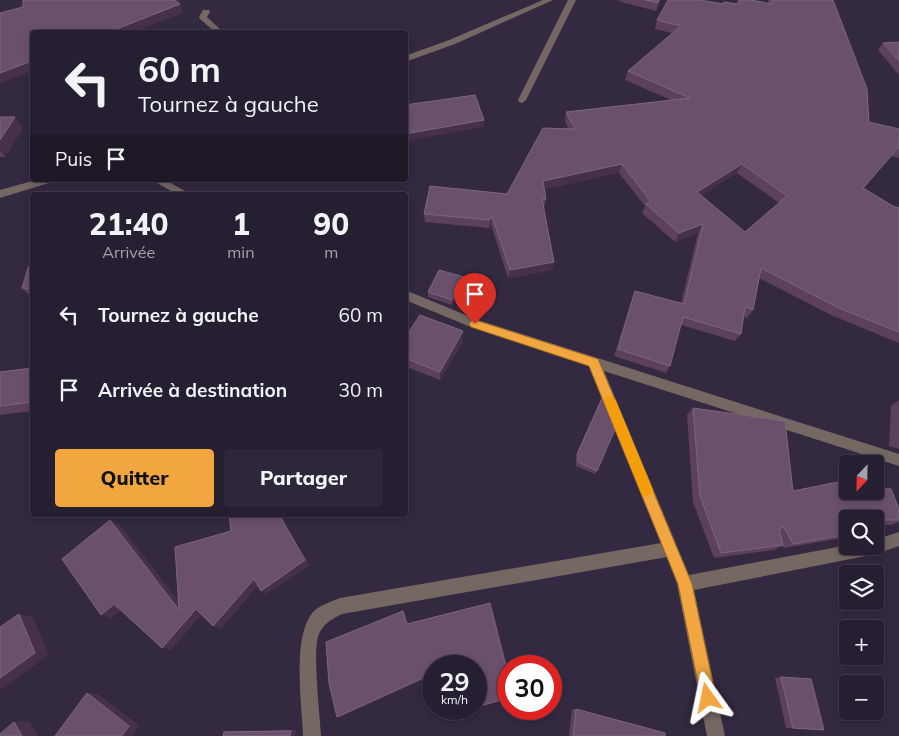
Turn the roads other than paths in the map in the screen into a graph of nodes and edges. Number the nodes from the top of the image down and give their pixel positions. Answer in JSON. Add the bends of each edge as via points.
{"nodes":[{"id":1,"x":549,"y":0,"type":"edge"},
{"id":2,"x":572,"y":0,"type":"edge"},
{"id":3,"x":206,"y":12,"type":"dead end"},
{"id":4,"x":217,"y":30,"type":"edge"},
{"id":5,"x":408,"y":58,"type":"edge"},
{"id":6,"x":522,"y":100,"type":"dead end"},
{"id":7,"x":41,"y":182,"type":"edge"},
{"id":8,"x":161,"y":182,"type":"edge"},
{"id":9,"x":181,"y":192,"type":"edge"},
{"id":10,"x":0,"y":194,"type":"edge"},
{"id":11,"x":408,"y":296,"type":"edge"},
{"id":12,"x":594,"y":362,"type":"junction"},
{"id":13,"x":899,"y":460,"type":"edge"},
{"id":14,"x":899,"y":539,"type":"edge"},
{"id":15,"x":671,"y":549,"type":"junction"},
{"id":16,"x":685,"y":584,"type":"junction"},
{"id":17,"x":312,"y":736,"type":"edge"},
{"id":18,"x":716,"y":736,"type":"edge"}],
"edges":[{"from":1,"to":5,"type":"street"},
{"from":2,"to":6,"type":"street"},
{"from":3,"to":4,"type":"street","via":[[203,17]]},
{"from":7,"to":10,"type":"street"},
{"from":8,"to":9,"type":"street"},
{"from":11,"to":12,"type":"street","via":[[475,324]]},
{"from":12,"to":13,"type":"street"},
{"from":12,"to":15,"type":"street"},
{"from":14,"to":16,"type":"street","via":[[876,547]]},
{"from":15,"to":16,"type":"street"},
{"from":15,"to":17,"type":"street","via":[[340,606],[321,616],[310,633]]},
{"from":16,"to":18,"type":"street"}]}
